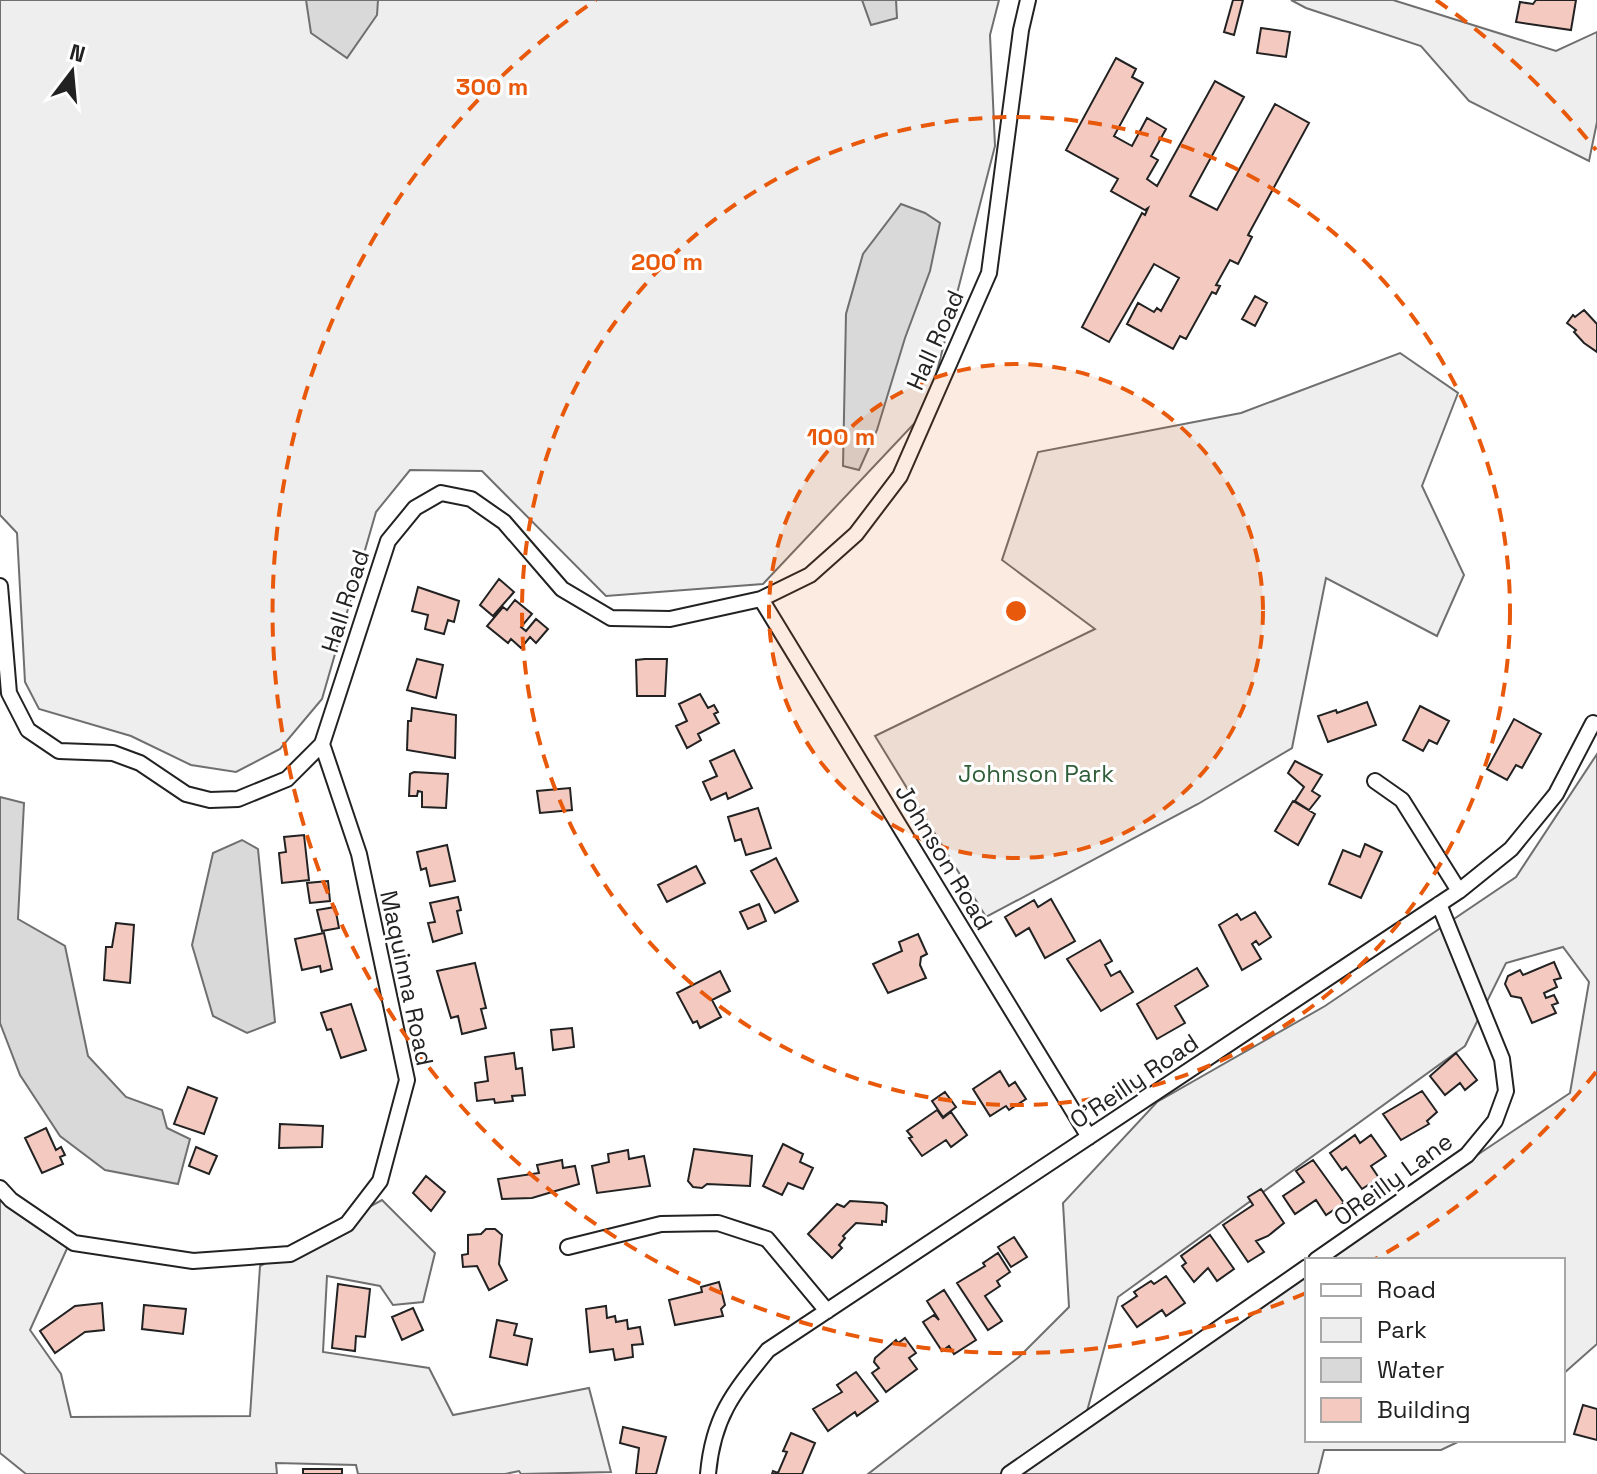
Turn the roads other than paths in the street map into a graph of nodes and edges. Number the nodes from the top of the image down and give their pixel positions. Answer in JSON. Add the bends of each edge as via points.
{"nodes":[{"id":1,"x":1028,"y":0,"type":"edge"},
{"id":2,"x":0,"y":586,"type":"edge"},
{"id":3,"x":761,"y":599,"type":"junction"},
{"id":4,"x":1593,"y":723,"type":"dead end"},
{"id":5,"x":322,"y":744,"type":"junction"},
{"id":6,"x":1375,"y":781,"type":"dead end"},
{"id":7,"x":1459,"y":891,"type":"junction"},
{"id":8,"x":1439,"y":904,"type":"junction"},
{"id":9,"x":1089,"y":1137,"type":"junction"},
{"id":10,"x":0,"y":1188,"type":"edge"},
{"id":11,"x":568,"y":1247,"type":"dead end"},
{"id":12,"x":1319,"y":1258,"type":"edge"},
{"id":13,"x":1305,"y":1268,"type":"edge"},
{"id":14,"x":827,"y":1311,"type":"junction"},
{"id":15,"x":708,"y":1474,"type":"edge"},
{"id":16,"x":1009,"y":1474,"type":"edge"}],
"edges":[{"from":1,"to":3,"type":"street","name":"Hall Road","via":[[989,273],[900,476],[856,534],[810,575]]},
{"from":2,"to":5,"type":"street","name":"Hall Road","via":[[9,693],[28,730],[59,751],[113,753],[140,763],[186,794],[210,800],[238,799],[287,779]]},
{"from":3,"to":5,"type":"street","name":"Hall Road","via":[[670,619],[611,618],[562,589],[504,522],[471,499],[441,493],[415,508],[388,541]]},
{"from":3,"to":9,"type":"street","name":"Johnson Road"},
{"from":4,"to":7,"type":"street","name":"O'Reilly Road","via":[[1556,794],[1511,849]]},
{"from":5,"to":10,"type":"street","name":"Maquinna Road","via":[[359,854],[407,1080],[380,1181],[347,1224],[290,1254],[193,1261],[74,1243]]},
{"from":6,"to":7,"type":"street","via":[[1402,800]]},
{"from":7,"to":8,"type":"street","name":"O'Reilly Road"},
{"from":8,"to":9,"type":"street","name":"O'Reilly Road"},
{"from":8,"to":12,"type":"street","name":"OReilly Lane","via":[[1502,1059],[1506,1091],[1495,1121],[1467,1155]]},
{"from":9,"to":14,"type":"street","name":"O'Reilly Road"},
{"from":11,"to":14,"type":"street","via":[[661,1224],[718,1223],[767,1239]]},
{"from":13,"to":16,"type":"street"},
{"from":14,"to":15,"type":"street","name":"O'Reilly Road","via":[[768,1350],[732,1394],[711,1443]]}]}
